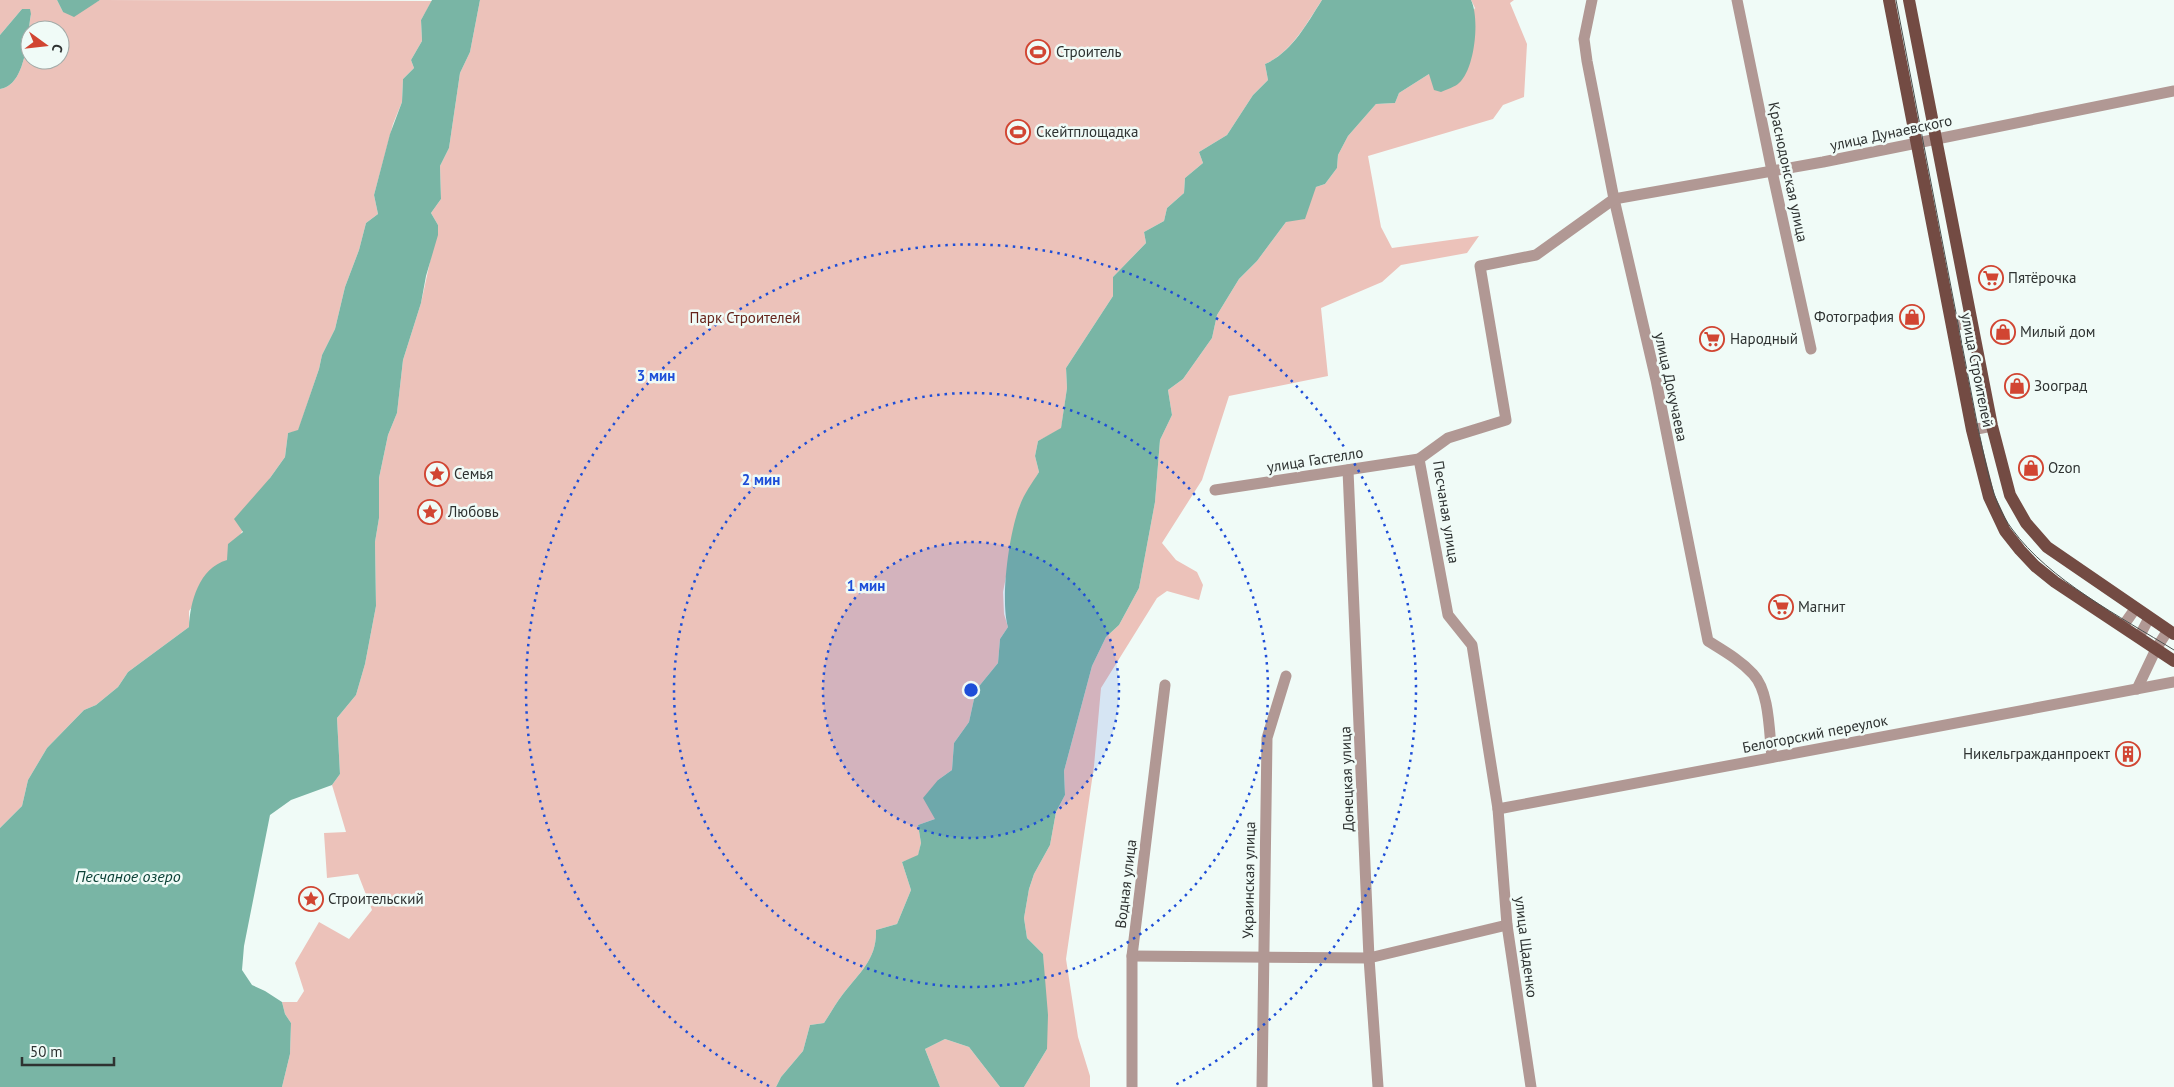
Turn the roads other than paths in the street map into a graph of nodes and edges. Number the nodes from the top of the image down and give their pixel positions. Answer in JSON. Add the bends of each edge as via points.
{"nodes":[{"id":1,"x":1592,"y":0,"type":"edge"},
{"id":2,"x":1737,"y":0,"type":"edge"},
{"id":3,"x":1889,"y":0,"type":"edge"},
{"id":4,"x":1909,"y":0,"type":"edge"},
{"id":5,"x":2174,"y":91,"type":"edge"},
{"id":6,"x":1936,"y":139,"type":"junction"},
{"id":7,"x":1916,"y":143,"type":"junction"},
{"id":8,"x":1772,"y":171,"type":"junction"},
{"id":9,"x":1614,"y":200,"type":"junction"},
{"id":10,"x":1971,"y":322,"type":"junction"},
{"id":11,"x":1952,"y":326,"type":"junction"},
{"id":12,"x":1811,"y":349,"type":"dead end"},
{"id":13,"x":1992,"y":426,"type":"junction"},
{"id":14,"x":1972,"y":430,"type":"junction"},
{"id":15,"x":1420,"y":459,"type":"junction"},
{"id":16,"x":1348,"y":470,"type":"junction"},
{"id":17,"x":1215,"y":490,"type":"dead end"},
{"id":18,"x":2135,"y":608,"type":"junction"},
{"id":19,"x":2149,"y":618,"type":"junction"},
{"id":20,"x":2122,"y":626,"type":"junction"},
{"id":21,"x":2171,"y":632,"type":"edge"},
{"id":22,"x":2139,"y":637,"type":"junction"},
{"id":23,"x":2156,"y":649,"type":"junction"},
{"id":24,"x":2174,"y":661,"type":"edge"},
{"id":25,"x":1286,"y":676,"type":"dead end"},
{"id":26,"x":2174,"y":682,"type":"edge"},
{"id":27,"x":1165,"y":685,"type":"dead end"},
{"id":28,"x":2137,"y":690,"type":"junction"},
{"id":29,"x":1772,"y":757,"type":"junction"},
{"id":30,"x":1498,"y":809,"type":"junction"},
{"id":31,"x":1507,"y":926,"type":"junction"},
{"id":32,"x":1132,"y":956,"type":"junction"},
{"id":33,"x":1263,"y":958,"type":"junction"},
{"id":34,"x":1369,"y":958,"type":"junction"},
{"id":35,"x":1132,"y":1087,"type":"edge"},
{"id":36,"x":1262,"y":1087,"type":"edge"},
{"id":37,"x":1378,"y":1087,"type":"edge"},
{"id":38,"x":1531,"y":1087,"type":"edge"}],
"edges":[{"from":1,"to":9,"type":"street","name":"улица Докучаева","via":[[1584,39]]},
{"from":2,"to":8,"type":"street","name":"Краснодонская улица"},
{"from":3,"to":7,"type":"main road","name":"улица Строителей"},
{"from":4,"to":6,"type":"main road","name":"улица Строителей"},
{"from":5,"to":6,"type":"street","name":"улица Дунаевского"},
{"from":6,"to":7,"type":"street","name":"улица Дунаевского"},
{"from":6,"to":10,"type":"main road","name":"улица Строителей"},
{"from":7,"to":8,"type":"street","name":"улица Дунаевского"},
{"from":7,"to":11,"type":"main road","name":"улица Строителей"},
{"from":8,"to":9,"type":"street","name":"улица Дунаевского"},
{"from":8,"to":12,"type":"street","name":"Краснодонская улица"},
{"from":9,"to":15,"type":"street","name":"Песчаная улица","via":[[1536,255],[1480,266],[1506,420],[1448,438]]},
{"from":9,"to":29,"type":"street","name":"улица Докучаева","via":[[1656,380],[1708,641],[1734,657],[1759,682],[1769,723]]},
{"from":10,"to":11,"type":"street"},
{"from":10,"to":13,"type":"main road","name":"улица Строителей"},
{"from":11,"to":14,"type":"main road","name":"улица Строителей"},
{"from":13,"to":14,"type":"street"},
{"from":13,"to":18,"type":"main road","name":"улица Строителей","via":[[2010,495],[2026,523],[2047,547]]},
{"from":14,"to":20,"type":"main road","name":"улица Строителей","via":[[1988,497],[2005,531],[2035,566]]},
{"from":15,"to":16,"type":"street","name":"улица Гастелло"},
{"from":15,"to":30,"type":"street","name":"Песчаная улица","via":[[1448,615],[1472,645]]},
{"from":16,"to":17,"type":"street","name":"улица Гастелло"},
{"from":16,"to":34,"type":"street","name":"Донецкая улица"},
{"from":18,"to":19,"type":"main road","name":"улица Строителей"},
{"from":18,"to":20,"type":"street"},
{"from":19,"to":21,"type":"main road","name":"улица Строителей"},
{"from":19,"to":22,"type":"street"},
{"from":20,"to":22,"type":"main road","name":"улица Строителей"},
{"from":21,"to":23,"type":"street"},
{"from":22,"to":23,"type":"main road","name":"улица Строителей"},
{"from":23,"to":24,"type":"main road","name":"улица Строителей"},
{"from":23,"to":28,"type":"street"},
{"from":25,"to":33,"type":"street","name":"Украинская улица","via":[[1267,738]]},
{"from":26,"to":28,"type":"street","name":"Белогорский переулок"},
{"from":27,"to":32,"type":"street","name":"Водная улица"},
{"from":28,"to":29,"type":"street","name":"Белогорский переулок"},
{"from":29,"to":30,"type":"street","name":"Белогорский переулок"},
{"from":30,"to":31,"type":"street","name":"улица Щаденко"},
{"from":31,"to":34,"type":"street"},
{"from":31,"to":38,"type":"street","name":"улица Щаденко"},
{"from":32,"to":33,"type":"street"},
{"from":32,"to":35,"type":"street","name":"Водная улица"},
{"from":33,"to":34,"type":"street"},
{"from":33,"to":36,"type":"street","name":"Украинская улица"},
{"from":34,"to":37,"type":"street","name":"Донецкая улица"}]}
